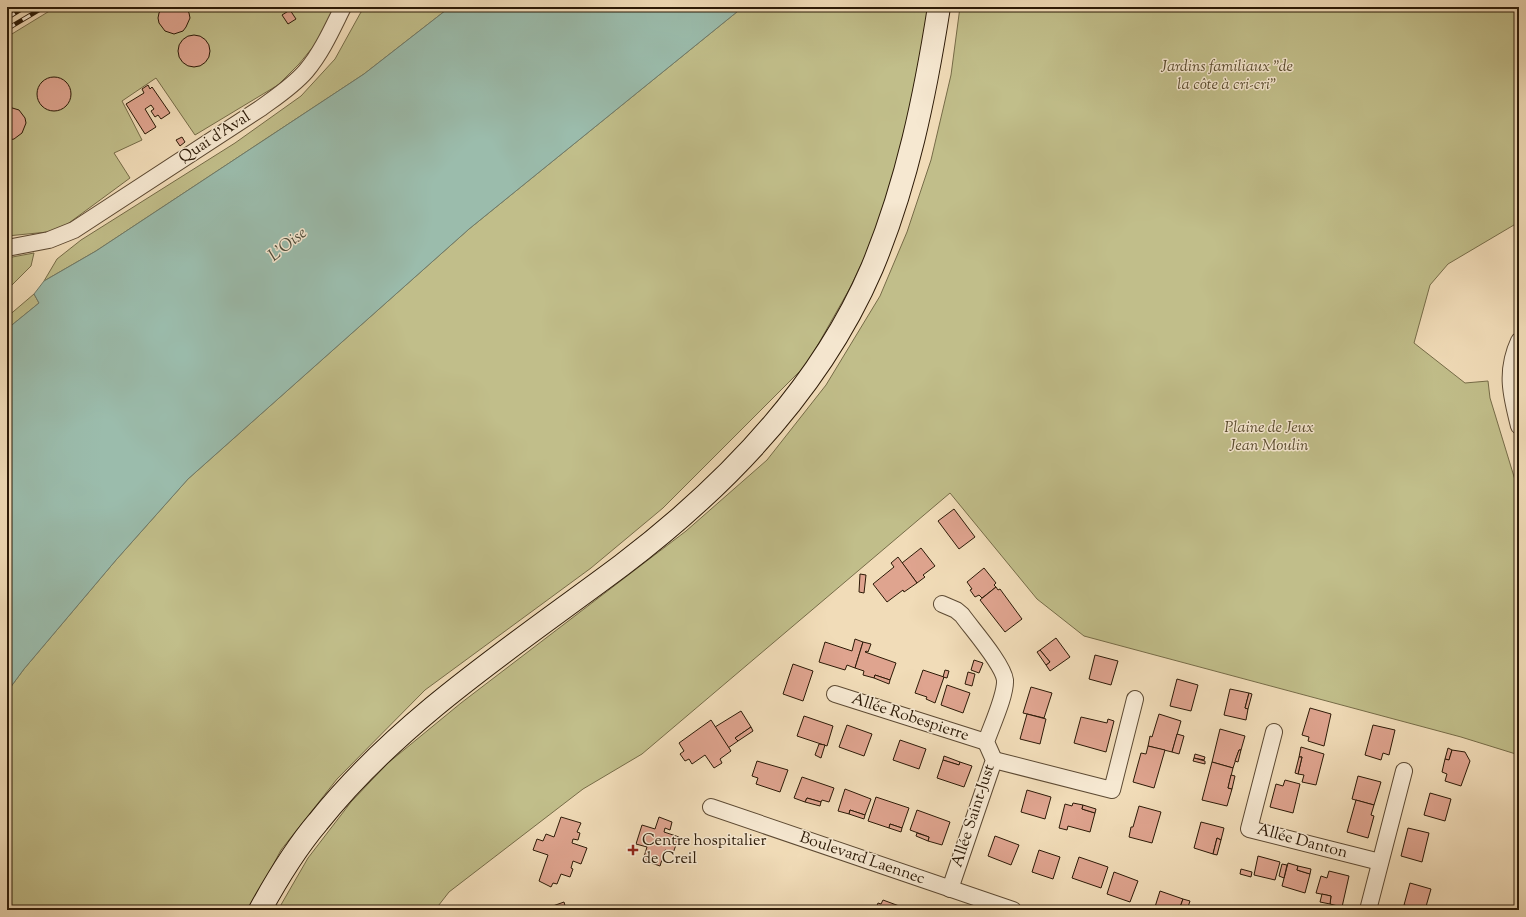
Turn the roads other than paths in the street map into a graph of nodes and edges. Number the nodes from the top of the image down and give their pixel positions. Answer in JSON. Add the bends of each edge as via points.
{"nodes":[{"id":1,"x":344,"y":7,"type":"edge"},
{"id":2,"x":939,"y":7,"type":"edge"},
{"id":3,"x":7,"y":248,"type":"edge"},
{"id":4,"x":1519,"y":341,"type":"edge"},
{"id":5,"x":1516,"y":402,"type":"edge"},
{"id":6,"x":1519,"y":426,"type":"edge"},
{"id":7,"x":942,"y":604,"type":"dead end"},
{"id":8,"x":835,"y":694,"type":"dead end"},
{"id":9,"x":1135,"y":699,"type":"dead end"},
{"id":10,"x":1274,"y":732,"type":"dead end"},
{"id":11,"x":986,"y":742,"type":"junction"},
{"id":12,"x":994,"y":760,"type":"junction"},
{"id":13,"x":1404,"y":771,"type":"dead end"},
{"id":14,"x":711,"y":807,"type":"dead end"},
{"id":15,"x":1380,"y":862,"type":"junction"},
{"id":16,"x":950,"y":889,"type":"junction"},
{"id":17,"x":260,"y":910,"type":"edge"},
{"id":18,"x":1013,"y":910,"type":"edge"},
{"id":19,"x":1368,"y":910,"type":"edge"}],
"edges":[{"from":1,"to":3,"type":"street","name":"Quai d'Aval","via":[[311,65],[279,95],[82,225],[56,238]]},
{"from":2,"to":17,"type":"main road","via":[[919,120],[886,232],[871,270],[844,324],[798,395],[745,457],[678,519],[455,690],[372,763],[330,807],[306,837]]},
{"from":4,"to":5,"type":"street","via":[[1510,374],[1511,390]]},
{"from":5,"to":6,"type":"street"},
{"from":7,"to":11,"type":"street","name":"Allée Saint-Just","via":[[962,615],[1003,673],[1003,695]]},
{"from":8,"to":11,"type":"street","name":"Allée Robespierre"},
{"from":9,"to":12,"type":"street","via":[[1112,790]]},
{"from":10,"to":15,"type":"street","name":"Allée Danton","via":[[1249,829]]},
{"from":11,"to":12,"type":"street","name":"Allée Saint-Just"},
{"from":12,"to":16,"type":"street","name":"Allée Saint-Just"},
{"from":13,"to":15,"type":"street"},
{"from":14,"to":16,"type":"street","name":"Boulevard Laennec"},
{"from":15,"to":19,"type":"street"},
{"from":16,"to":18,"type":"street","name":"Boulevard Laennec"}]}
